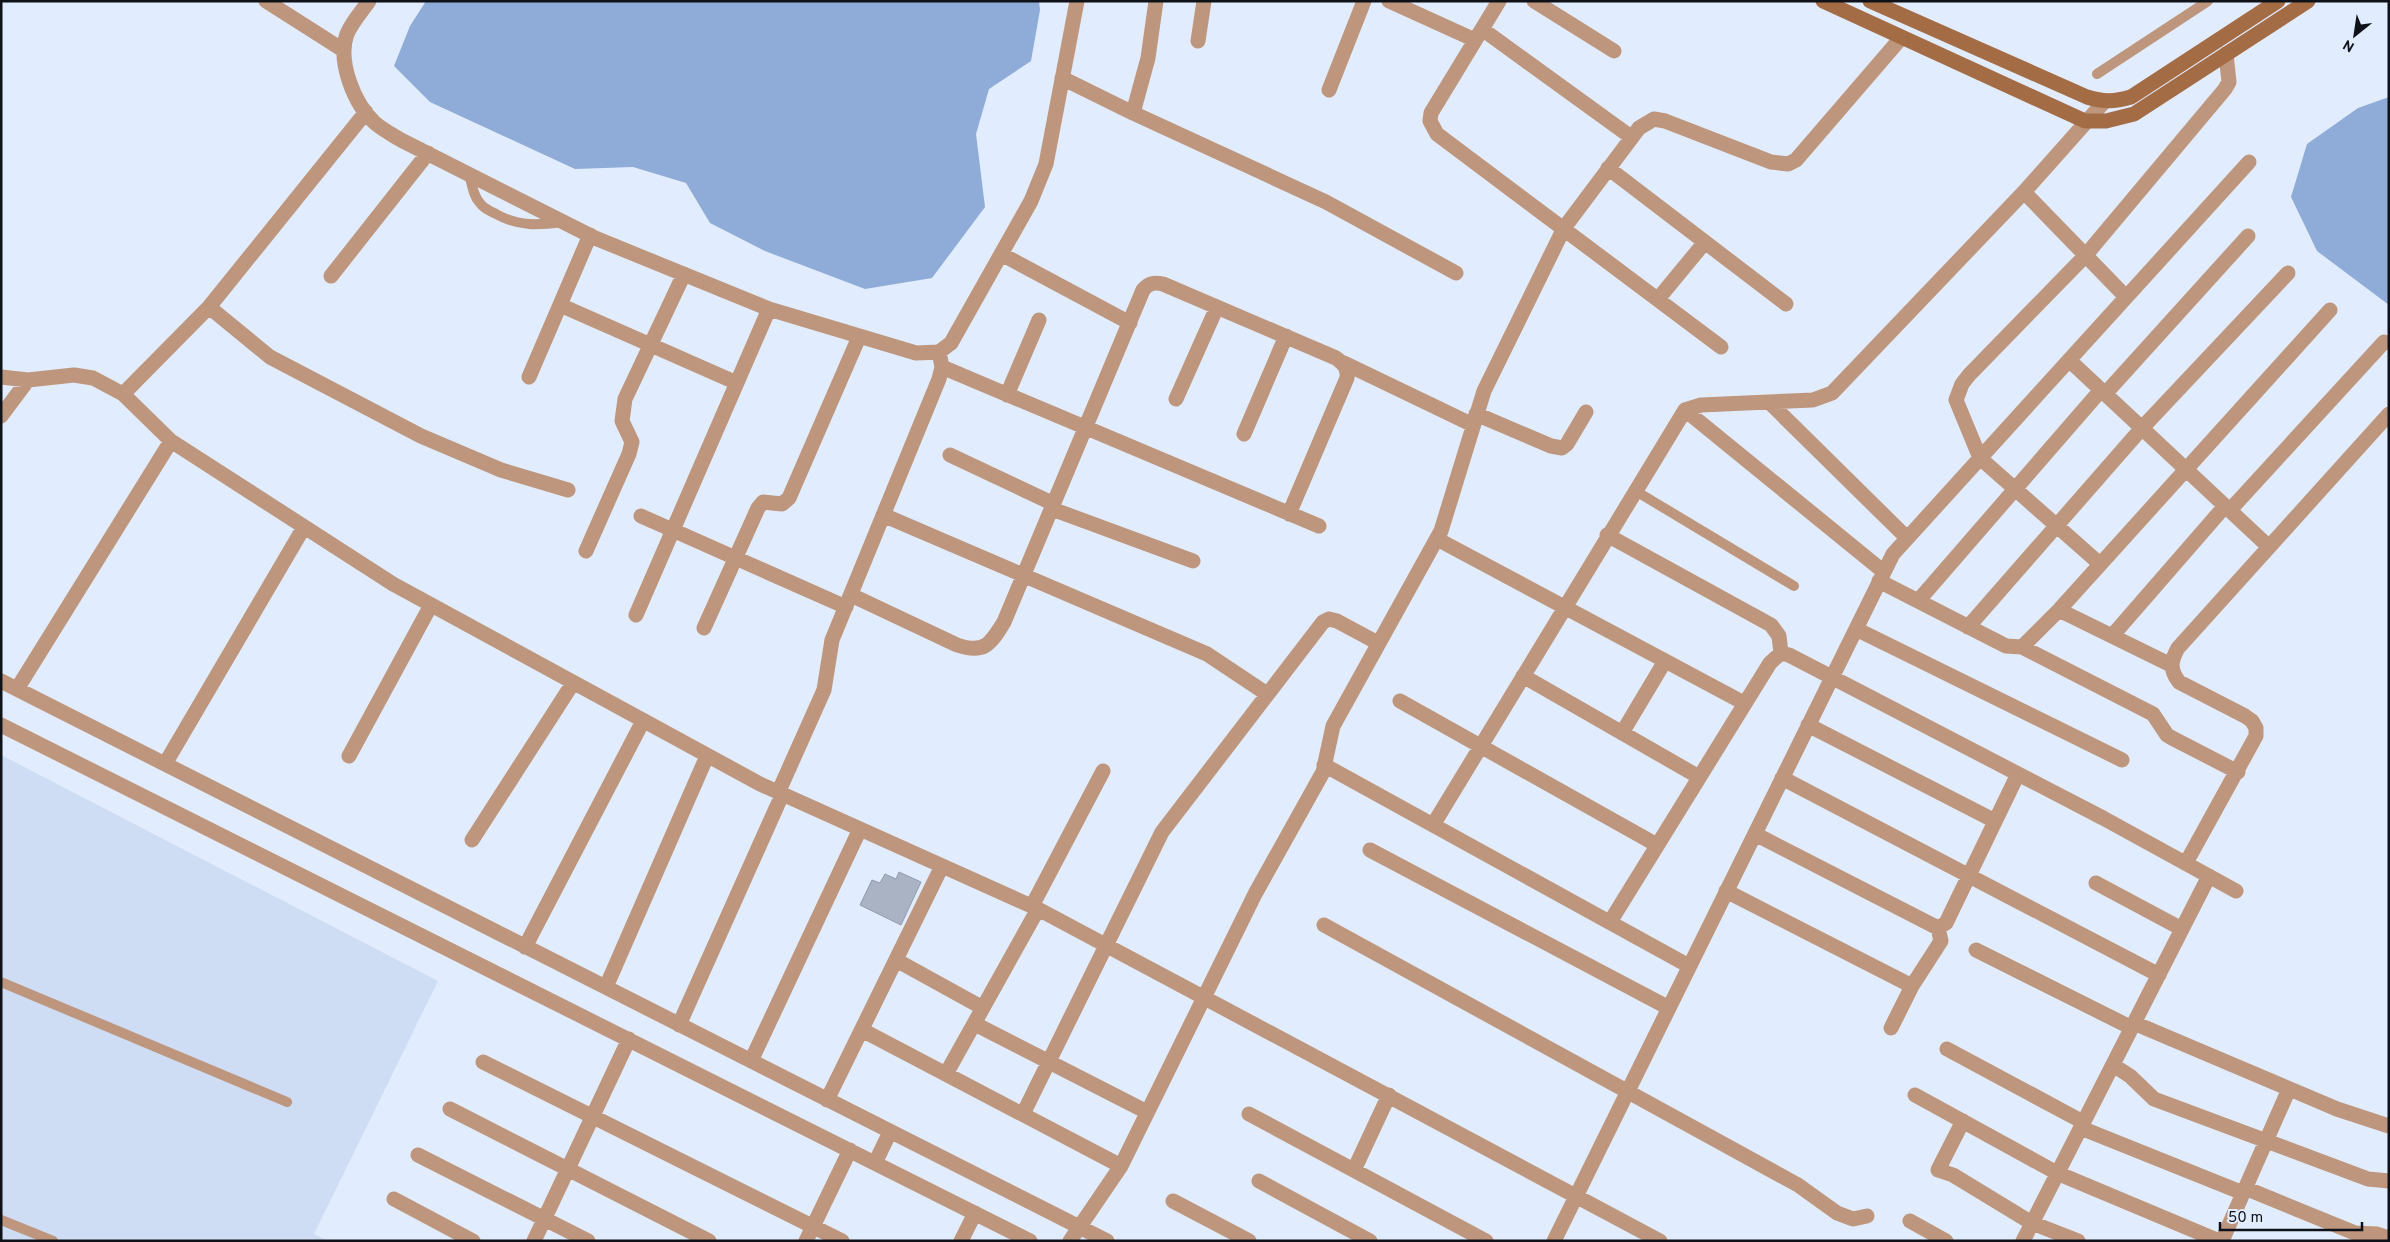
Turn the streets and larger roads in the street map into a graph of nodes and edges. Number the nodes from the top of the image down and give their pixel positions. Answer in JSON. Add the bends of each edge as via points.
{"nodes":[{"id":1,"x":266,"y":1,"type":"edge"},
{"id":2,"x":370,"y":1,"type":"edge"},
{"id":3,"x":1077,"y":1,"type":"edge"},
{"id":4,"x":1156,"y":1,"type":"edge"},
{"id":5,"x":1204,"y":1,"type":"edge"},
{"id":6,"x":1364,"y":1,"type":"edge"},
{"id":7,"x":1389,"y":1,"type":"edge"},
{"id":8,"x":1499,"y":1,"type":"edge"},
{"id":9,"x":1534,"y":1,"type":"edge"},
{"id":10,"x":1823,"y":1,"type":"edge"},
{"id":11,"x":1870,"y":1,"type":"edge"},
{"id":12,"x":2278,"y":1,"type":"edge"},
{"id":13,"x":2308,"y":1,"type":"edge"},
{"id":14,"x":1479,"y":35,"type":"junction"},
{"id":15,"x":1901,"y":38,"type":"junction"},
{"id":16,"x":1198,"y":41,"type":"dead end"},
{"id":17,"x":343,"y":50,"type":"junction"},
{"id":18,"x":1614,"y":51,"type":"dead end"},
{"id":19,"x":2226,"y":54,"type":"junction"},
{"id":20,"x":1062,"y":78,"type":"junction"},
{"id":21,"x":1329,"y":90,"type":"dead end"},
{"id":22,"x":2104,"y":102,"type":"junction"},
{"id":23,"x":366,"y":112,"type":"junction"},
{"id":24,"x":1133,"y":113,"type":"junction"},
{"id":25,"x":2085,"y":122,"type":"junction"},
{"id":26,"x":1632,"y":137,"type":"junction"},
{"id":27,"x":428,"y":153,"type":"junction"},
{"id":28,"x":2248,"y":162,"type":"dead end"},
{"id":29,"x":1608,"y":168,"type":"junction"},
{"id":30,"x":2024,"y":192,"type":"junction"},
{"id":31,"x":1564,"y":228,"type":"junction"},
{"id":32,"x":590,"y":235,"type":"junction"},
{"id":33,"x":2248,"y":236,"type":"dead end"},
{"id":34,"x":1705,"y":242,"type":"junction"},
{"id":35,"x":1001,"y":254,"type":"junction"},
{"id":36,"x":2085,"y":256,"type":"junction"},
{"id":37,"x":1456,"y":273,"type":"dead end"},
{"id":38,"x":2288,"y":273,"type":"dead end"},
{"id":39,"x":684,"y":274,"type":"junction"},
{"id":40,"x":331,"y":276,"type":"dead end"},
{"id":41,"x":2126,"y":297,"type":"junction"},
{"id":42,"x":1658,"y":299,"type":"junction"},
{"id":43,"x":1786,"y":304,"type":"dead end"},
{"id":44,"x":560,"y":305,"type":"junction"},
{"id":45,"x":1217,"y":306,"type":"junction"},
{"id":46,"x":209,"y":308,"type":"junction"},
{"id":47,"x":769,"y":309,"type":"junction"},
{"id":48,"x":2330,"y":310,"type":"dead end"},
{"id":49,"x":1039,"y":320,"type":"dead end"},
{"id":50,"x":1130,"y":323,"type":"junction"},
{"id":51,"x":1286,"y":336,"type":"junction"},
{"id":52,"x":859,"y":337,"type":"junction"},
{"id":53,"x":2384,"y":342,"type":"dead end"},
{"id":54,"x":652,"y":344,"type":"junction"},
{"id":55,"x":1721,"y":347,"type":"dead end"},
{"id":56,"x":939,"y":352,"type":"junction"},
{"id":57,"x":2069,"y":360,"type":"junction"},
{"id":58,"x":1344,"y":364,"type":"junction"},
{"id":59,"x":942,"y":367,"type":"junction"},
{"id":60,"x":1,"y":377,"type":"edge"},
{"id":61,"x":529,"y":377,"type":"dead end"},
{"id":62,"x":28,"y":380,"type":"junction"},
{"id":63,"x":737,"y":383,"type":"junction"},
{"id":64,"x":2103,"y":392,"type":"junction"},
{"id":65,"x":123,"y":394,"type":"junction"},
{"id":66,"x":1007,"y":395,"type":"junction"},
{"id":67,"x":1176,"y":399,"type":"dead end"},
{"id":68,"x":1769,"y":402,"type":"junction"},
{"id":69,"x":1685,"y":410,"type":"junction"},
{"id":70,"x":1586,"y":412,"type":"dead end"},
{"id":71,"x":2389,"y":414,"type":"edge"},
{"id":72,"x":1,"y":416,"type":"edge"},
{"id":73,"x":1474,"y":419,"type":"junction"},
{"id":74,"x":1086,"y":428,"type":"junction"},
{"id":75,"x":2142,"y":428,"type":"junction"},
{"id":76,"x":1244,"y":434,"type":"dead end"},
{"id":77,"x":171,"y":440,"type":"junction"},
{"id":78,"x":950,"y":456,"type":"dead end"},
{"id":79,"x":1980,"y":458,"type":"junction"},
{"id":80,"x":2185,"y":468,"type":"junction"},
{"id":81,"x":2015,"y":489,"type":"junction"},
{"id":82,"x":568,"y":490,"type":"dead end"},
{"id":83,"x":1053,"y":506,"type":"junction"},
{"id":84,"x":2227,"y":508,"type":"junction"},
{"id":85,"x":1289,"y":514,"type":"junction"},
{"id":86,"x":883,"y":515,"type":"junction"},
{"id":87,"x":641,"y":516,"type":"dead end"},
{"id":88,"x":1319,"y":526,"type":"dead end"},
{"id":89,"x":2056,"y":526,"type":"junction"},
{"id":90,"x":304,"y":527,"type":"junction"},
{"id":91,"x":674,"y":530,"type":"junction"},
{"id":92,"x":1607,"y":535,"type":"junction"},
{"id":93,"x":1907,"y":538,"type":"junction"},
{"id":94,"x":1437,"y":539,"type":"junction"},
{"id":95,"x":2269,"y":547,"type":"junction"},
{"id":96,"x":586,"y":551,"type":"dead end"},
{"id":97,"x":735,"y":558,"type":"junction"},
{"id":98,"x":1193,"y":561,"type":"dead end"},
{"id":99,"x":2100,"y":564,"type":"junction"},
{"id":100,"x":1882,"y":576,"type":"junction"},
{"id":101,"x":1023,"y":577,"type":"junction"},
{"id":102,"x":848,"y":601,"type":"junction"},
{"id":103,"x":1918,"y":601,"type":"junction"},
{"id":104,"x":431,"y":605,"type":"junction"},
{"id":105,"x":1564,"y":607,"type":"junction"},
{"id":106,"x":2059,"y":610,"type":"junction"},
{"id":107,"x":636,"y":615,"type":"dead end"},
{"id":108,"x":1968,"y":627,"type":"junction"},
{"id":109,"x":704,"y":628,"type":"dead end"},
{"id":110,"x":1856,"y":629,"type":"junction"},
{"id":111,"x":2112,"y":636,"type":"junction"},
{"id":112,"x":1378,"y":643,"type":"junction"},
{"id":113,"x":2022,"y":647,"type":"junction"},
{"id":114,"x":1781,"y":654,"type":"junction"},
{"id":115,"x":1665,"y":661,"type":"junction"},
{"id":116,"x":2171,"y":665,"type":"junction"},
{"id":117,"x":1522,"y":676,"type":"junction"},
{"id":118,"x":1831,"y":679,"type":"junction"},
{"id":119,"x":1,"y":680,"type":"edge"},
{"id":120,"x":573,"y":682,"type":"junction"},
{"id":121,"x":17,"y":689,"type":"junction"},
{"id":122,"x":1267,"y":694,"type":"junction"},
{"id":123,"x":1400,"y":701,"type":"dead end"},
{"id":124,"x":1744,"y":703,"type":"junction"},
{"id":125,"x":643,"y":721,"type":"junction"},
{"id":126,"x":1,"y":725,"type":"edge"},
{"id":127,"x":1808,"y":725,"type":"junction"},
{"id":128,"x":1622,"y":733,"type":"junction"},
{"id":129,"x":1480,"y":746,"type":"junction"},
{"id":130,"x":349,"y":756,"type":"dead end"},
{"id":131,"x":707,"y":756,"type":"junction"},
{"id":132,"x":2122,"y":760,"type":"dead end"},
{"id":133,"x":165,"y":764,"type":"junction"},
{"id":134,"x":1324,"y":765,"type":"junction"},
{"id":135,"x":1103,"y":771,"type":"dead end"},
{"id":136,"x":2238,"y":772,"type":"junction"},
{"id":137,"x":2018,"y":774,"type":"junction"},
{"id":138,"x":1699,"y":777,"type":"junction"},
{"id":139,"x":1782,"y":778,"type":"junction"},
{"id":140,"x":780,"y":794,"type":"junction"},
{"id":141,"x":1995,"y":821,"type":"junction"},
{"id":142,"x":1433,"y":825,"type":"junction"},
{"id":143,"x":860,"y":829,"type":"junction"},
{"id":144,"x":1755,"y":834,"type":"junction"},
{"id":145,"x":472,"y":840,"type":"dead end"},
{"id":146,"x":1657,"y":845,"type":"junction"},
{"id":147,"x":1370,"y":850,"type":"dead end"},
{"id":148,"x":2186,"y":863,"type":"junction"},
{"id":149,"x":942,"y":866,"type":"junction"},
{"id":150,"x":1969,"y":875,"type":"junction"},
{"id":151,"x":2209,"y":876,"type":"junction"},
{"id":152,"x":2096,"y":884,"type":"dead end"},
{"id":153,"x":1726,"y":891,"type":"junction"},
{"id":154,"x":2236,"y":891,"type":"dead end"},
{"id":155,"x":1035,"y":907,"type":"junction"},
{"id":156,"x":1610,"y":922,"type":"junction"},
{"id":157,"x":1324,"y":925,"type":"dead end"},
{"id":158,"x":1938,"y":928,"type":"junction"},
{"id":159,"x":2182,"y":929,"type":"junction"},
{"id":160,"x":1106,"y":945,"type":"junction"},
{"id":161,"x":525,"y":947,"type":"junction"},
{"id":162,"x":1976,"y":950,"type":"dead end"},
{"id":163,"x":896,"y":960,"type":"junction"},
{"id":164,"x":1690,"y":966,"type":"junction"},
{"id":165,"x":2159,"y":975,"type":"junction"},
{"id":166,"x":1912,"y":986,"type":"junction"},
{"id":167,"x":606,"y":988,"type":"junction"},
{"id":168,"x":1203,"y":996,"type":"junction"},
{"id":169,"x":984,"y":1008,"type":"junction"},
{"id":170,"x":1669,"y":1008,"type":"junction"},
{"id":171,"x":679,"y":1024,"type":"junction"},
{"id":172,"x":975,"y":1024,"type":"junction"},
{"id":173,"x":2133,"y":1025,"type":"junction"},
{"id":174,"x":1891,"y":1028,"type":"dead end"},
{"id":175,"x":862,"y":1030,"type":"junction"},
{"id":176,"x":629,"y":1040,"type":"junction"},
{"id":177,"x":1947,"y":1048,"type":"dead end"},
{"id":178,"x":751,"y":1061,"type":"junction"},
{"id":179,"x":483,"y":1062,"type":"dead end"},
{"id":180,"x":1048,"y":1062,"type":"junction"},
{"id":181,"x":2113,"y":1065,"type":"junction"},
{"id":182,"x":946,"y":1074,"type":"junction"},
{"id":183,"x":2289,"y":1089,"type":"junction"},
{"id":184,"x":1627,"y":1092,"type":"junction"},
{"id":185,"x":1389,"y":1095,"type":"junction"},
{"id":186,"x":1916,"y":1095,"type":"dead end"},
{"id":187,"x":828,"y":1100,"type":"junction"},
{"id":188,"x":450,"y":1109,"type":"dead end"},
{"id":189,"x":1147,"y":1112,"type":"junction"},
{"id":190,"x":1022,"y":1114,"type":"junction"},
{"id":191,"x":1249,"y":1114,"type":"dead end"},
{"id":192,"x":592,"y":1116,"type":"junction"},
{"id":193,"x":1963,"y":1121,"type":"junction"},
{"id":194,"x":2082,"y":1125,"type":"junction"},
{"id":195,"x":2389,"y":1126,"type":"edge"},
{"id":196,"x":890,"y":1132,"type":"junction"},
{"id":197,"x":2267,"y":1140,"type":"junction"},
{"id":198,"x":850,"y":1150,"type":"junction"},
{"id":199,"x":418,"y":1155,"type":"dead end"},
{"id":200,"x":875,"y":1163,"type":"junction"},
{"id":201,"x":1121,"y":1166,"type":"junction"},
{"id":202,"x":567,"y":1170,"type":"junction"},
{"id":203,"x":1354,"y":1170,"type":"junction"},
{"id":204,"x":2057,"y":1173,"type":"junction"},
{"id":205,"x":1259,"y":1181,"type":"dead end"},
{"id":206,"x":2389,"y":1181,"type":"edge"},
{"id":207,"x":2244,"y":1191,"type":"junction"},
{"id":208,"x":1576,"y":1195,"type":"junction"},
{"id":209,"x":394,"y":1199,"type":"dead end"},
{"id":210,"x":1173,"y":1201,"type":"dead end"},
{"id":211,"x":975,"y":1213,"type":"junction"},
{"id":212,"x":1867,"y":1216,"type":"dead end"},
{"id":213,"x":544,"y":1220,"type":"junction"},
{"id":214,"x":1910,"y":1222,"type":"dead end"},
{"id":215,"x":2032,"y":1223,"type":"junction"},
{"id":216,"x":813,"y":1226,"type":"junction"},
{"id":217,"x":1080,"y":1227,"type":"junction"},
{"id":218,"x":2389,"y":1238,"type":"edge"},
{"id":219,"x":2225,"y":1240,"type":"edge"},
{"id":220,"x":473,"y":1241,"type":"edge"},
{"id":221,"x":534,"y":1241,"type":"edge"},
{"id":222,"x":588,"y":1241,"type":"edge"},
{"id":223,"x":709,"y":1241,"type":"edge"},
{"id":224,"x":806,"y":1241,"type":"edge"},
{"id":225,"x":842,"y":1241,"type":"edge"},
{"id":226,"x":961,"y":1241,"type":"edge"},
{"id":227,"x":1030,"y":1241,"type":"edge"},
{"id":228,"x":1070,"y":1241,"type":"edge"},
{"id":229,"x":1107,"y":1241,"type":"edge"},
{"id":230,"x":1249,"y":1241,"type":"edge"},
{"id":231,"x":1370,"y":1241,"type":"edge"},
{"id":232,"x":1486,"y":1241,"type":"edge"},
{"id":233,"x":1554,"y":1241,"type":"edge"},
{"id":234,"x":1660,"y":1241,"type":"edge"},
{"id":235,"x":1946,"y":1241,"type":"edge"},
{"id":236,"x":2022,"y":1241,"type":"edge"},
{"id":237,"x":2078,"y":1241,"type":"edge"}],
"edges":[{"from":1,"to":17,"type":"street"},
{"from":2,"to":17,"type":"street","via":[[348,32]]},
{"from":3,"to":20,"type":"street"},
{"from":4,"to":24,"type":"street","via":[[1148,58]]},
{"from":5,"to":16,"type":"street"},
{"from":6,"to":21,"type":"street"},
{"from":7,"to":14,"type":"street"},
{"from":8,"to":14,"type":"street"},
{"from":9,"to":18,"type":"street"},
{"from":10,"to":15,"type":"street"},
{"from":11,"to":22,"type":"street"},
{"from":12,"to":22,"type":"street","via":[[2131,97]]},
{"from":13,"to":19,"type":"street"},
{"from":14,"to":26,"type":"street"},
{"from":14,"to":31,"type":"street","via":[[1431,113],[1432,127],[1437,134]]},
{"from":15,"to":25,"type":"street"},
{"from":15,"to":26,"type":"street","via":[[1796,160],[1788,164],[1771,162],[1654,119],[1646,122]]},
{"from":17,"to":23,"type":"street","via":[[349,78]]},
{"from":19,"to":25,"type":"street","via":[[2134,114]]},
{"from":19,"to":36,"type":"street","via":[[2229,82],[2225,89]]},
{"from":20,"to":24,"type":"street"},
{"from":20,"to":35,"type":"street","via":[[1046,164],[1031,201]]},
{"from":22,"to":25,"type":"street"},
{"from":23,"to":27,"type":"street","via":[[375,123]]},
{"from":23,"to":46,"type":"street"},
{"from":24,"to":37,"type":"street","via":[[1326,202]]},
{"from":25,"to":30,"type":"street"},
{"from":26,"to":29,"type":"street"},
{"from":27,"to":32,"type":"street"},
{"from":27,"to":40,"type":"street"},
{"from":28,"to":41,"type":"street"},
{"from":29,"to":31,"type":"street"},
{"from":29,"to":34,"type":"street"},
{"from":30,"to":36,"type":"street"},
{"from":30,"to":68,"type":"street","via":[[1832,393],[1813,400]]},
{"from":31,"to":42,"type":"street"},
{"from":31,"to":73,"type":"street","via":[[1484,391]]},
{"from":32,"to":39,"type":"street"},
{"from":32,"to":44,"type":"street"},
{"from":33,"to":64,"type":"street"},
{"from":34,"to":42,"type":"street"},
{"from":34,"to":43,"type":"street"},
{"from":35,"to":50,"type":"street"},
{"from":35,"to":56,"type":"street","via":[[951,343]]},
{"from":36,"to":41,"type":"street"},
{"from":36,"to":79,"type":"street","via":[[1962,384],[1956,400]]},
{"from":38,"to":75,"type":"street"},
{"from":39,"to":47,"type":"street"},
{"from":39,"to":54,"type":"street"},
{"from":41,"to":57,"type":"street"},
{"from":42,"to":55,"type":"street"},
{"from":44,"to":54,"type":"street"},
{"from":44,"to":61,"type":"street"},
{"from":45,"to":50,"type":"street","via":[[1155,282],[1143,290]]},
{"from":45,"to":51,"type":"street"},
{"from":45,"to":67,"type":"street"},
{"from":46,"to":65,"type":"street"},
{"from":46,"to":82,"type":"street","via":[[270,357],[421,436],[500,470]]},
{"from":47,"to":52,"type":"street"},
{"from":47,"to":63,"type":"street"},
{"from":48,"to":80,"type":"street"},
{"from":49,"to":66,"type":"street"},
{"from":50,"to":74,"type":"street"},
{"from":51,"to":58,"type":"street"},
{"from":51,"to":76,"type":"street"},
{"from":52,"to":56,"type":"street","via":[[916,354]]},
{"from":52,"to":97,"type":"street","via":[[789,498],[782,504],[760,504]]},
{"from":53,"to":84,"type":"street"},
{"from":54,"to":63,"type":"street"},
{"from":54,"to":96,"type":"street","via":[[622,411],[622,421],[632,442],[629,454]]},
{"from":56,"to":59,"type":"street"},
{"from":57,"to":64,"type":"street"},
{"from":57,"to":79,"type":"street"},
{"from":58,"to":73,"type":"street"},
{"from":58,"to":85,"type":"street","via":[[1347,378]]},
{"from":59,"to":66,"type":"street"},
{"from":59,"to":86,"type":"street"},
{"from":60,"to":62,"type":"street"},
{"from":62,"to":65,"type":"street","via":[[84,376]]},
{"from":62,"to":72,"type":"street"},
{"from":63,"to":91,"type":"street"},
{"from":64,"to":75,"type":"street"},
{"from":64,"to":81,"type":"street"},
{"from":65,"to":77,"type":"street"},
{"from":66,"to":74,"type":"street"},
{"from":68,"to":69,"type":"street","via":[[1701,405]]},
{"from":68,"to":93,"type":"street"},
{"from":69,"to":92,"type":"street"},
{"from":69,"to":100,"type":"street"},
{"from":70,"to":73,"type":"street","via":[[1562,448]]},
{"from":71,"to":95,"type":"street"},
{"from":73,"to":94,"type":"street"},
{"from":74,"to":83,"type":"street"},
{"from":74,"to":85,"type":"street"},
{"from":75,"to":80,"type":"street"},
{"from":75,"to":89,"type":"street"},
{"from":77,"to":90,"type":"street"},
{"from":77,"to":121,"type":"street"},
{"from":78,"to":83,"type":"street"},
{"from":79,"to":81,"type":"street"},
{"from":79,"to":93,"type":"street"},
{"from":80,"to":84,"type":"street"},
{"from":80,"to":99,"type":"street"},
{"from":81,"to":89,"type":"street"},
{"from":81,"to":103,"type":"street"},
{"from":83,"to":98,"type":"street"},
{"from":83,"to":101,"type":"street"},
{"from":84,"to":95,"type":"street"},
{"from":84,"to":111,"type":"street"},
{"from":85,"to":88,"type":"street"},
{"from":86,"to":101,"type":"street"},
{"from":86,"to":102,"type":"street"},
{"from":87,"to":91,"type":"street"},
{"from":89,"to":99,"type":"street"},
{"from":89,"to":108,"type":"street"},
{"from":90,"to":104,"type":"street"},
{"from":90,"to":133,"type":"street"},
{"from":91,"to":97,"type":"street"},
{"from":91,"to":107,"type":"street"},
{"from":92,"to":105,"type":"street"},
{"from":92,"to":114,"type":"street","via":[[1771,625],[1779,636]]},
{"from":93,"to":100,"type":"street","via":[[1892,554]]},
{"from":94,"to":105,"type":"street"},
{"from":94,"to":112,"type":"street"},
{"from":95,"to":116,"type":"street","via":[[2178,648]]},
{"from":97,"to":102,"type":"street"},
{"from":97,"to":109,"type":"street"},
{"from":99,"to":106,"type":"street"},
{"from":100,"to":103,"type":"street"},
{"from":100,"to":110,"type":"street"},
{"from":101,"to":102,"type":"street","via":[[997,634],[990,644],[980,649],[956,645]]},
{"from":101,"to":122,"type":"street","via":[[1208,654]]},
{"from":102,"to":140,"type":"street","via":[[832,640],[824,690]]},
{"from":103,"to":108,"type":"street"},
{"from":104,"to":120,"type":"street"},
{"from":104,"to":130,"type":"street"},
{"from":105,"to":115,"type":"street"},
{"from":105,"to":117,"type":"street"},
{"from":106,"to":111,"type":"street"},
{"from":106,"to":113,"type":"street"},
{"from":108,"to":113,"type":"street","via":[[2006,646]]},
{"from":110,"to":118,"type":"street"},
{"from":110,"to":132,"type":"street"},
{"from":111,"to":116,"type":"street"},
{"from":112,"to":122,"type":"street","via":[[1336,621],[1324,622]]},
{"from":112,"to":134,"type":"street","via":[[1333,726]]},
{"from":113,"to":136,"type":"street","via":[[2153,714],[2167,735]]},
{"from":114,"to":118,"type":"street","via":[[1789,655]]},
{"from":114,"to":124,"type":"street","via":[[1770,662]]},
{"from":115,"to":124,"type":"street"},
{"from":115,"to":128,"type":"street"},
{"from":116,"to":136,"type":"street","via":[[2180,682],[2252,721],[2256,736]]},
{"from":117,"to":128,"type":"street"},
{"from":117,"to":129,"type":"street"},
{"from":118,"to":127,"type":"street"},
{"from":118,"to":137,"type":"street"},
{"from":119,"to":121,"type":"street"},
{"from":120,"to":125,"type":"street"},
{"from":120,"to":145,"type":"street"},
{"from":121,"to":133,"type":"street"},
{"from":122,"to":160,"type":"street","via":[[1162,832]]},
{"from":123,"to":129,"type":"street"},
{"from":124,"to":138,"type":"street"},
{"from":125,"to":131,"type":"street"},
{"from":125,"to":161,"type":"street"},
{"from":126,"to":176,"type":"street"},
{"from":127,"to":139,"type":"street"},
{"from":127,"to":141,"type":"street"},
{"from":128,"to":138,"type":"street"},
{"from":129,"to":142,"type":"street"},
{"from":129,"to":146,"type":"street"},
{"from":131,"to":140,"type":"street"},
{"from":131,"to":167,"type":"street"},
{"from":133,"to":161,"type":"street"},
{"from":134,"to":142,"type":"street"},
{"from":134,"to":168,"type":"street"},
{"from":135,"to":155,"type":"street"},
{"from":136,"to":148,"type":"street"},
{"from":137,"to":141,"type":"street"},
{"from":137,"to":148,"type":"street"},
{"from":138,"to":146,"type":"street"},
{"from":139,"to":144,"type":"street"},
{"from":139,"to":150,"type":"street"},
{"from":140,"to":143,"type":"street"},
{"from":140,"to":171,"type":"street"},
{"from":141,"to":150,"type":"street"},
{"from":142,"to":156,"type":"street"},
{"from":143,"to":149,"type":"street"},
{"from":143,"to":178,"type":"street"},
{"from":144,"to":153,"type":"street"},
{"from":144,"to":158,"type":"street"},
{"from":146,"to":156,"type":"street"},
{"from":147,"to":170,"type":"street"},
{"from":148,"to":151,"type":"street"},
{"from":149,"to":155,"type":"street"},
{"from":149,"to":163,"type":"street"},
{"from":150,"to":158,"type":"street","via":[[1946,922]]},
{"from":150,"to":165,"type":"street"},
{"from":151,"to":154,"type":"street"},
{"from":151,"to":159,"type":"street"},
{"from":152,"to":159,"type":"street"},
{"from":153,"to":164,"type":"street"},
{"from":153,"to":166,"type":"street"},
{"from":155,"to":160,"type":"street"},
{"from":155,"to":169,"type":"street"},
{"from":156,"to":164,"type":"street"},
{"from":157,"to":184,"type":"street"},
{"from":158,"to":166,"type":"street","via":[[1941,941]]},
{"from":159,"to":165,"type":"street"},
{"from":160,"to":168,"type":"street"},
{"from":160,"to":180,"type":"street"},
{"from":161,"to":167,"type":"street"},
{"from":162,"to":173,"type":"street"},
{"from":163,"to":169,"type":"street"},
{"from":163,"to":175,"type":"street"},
{"from":164,"to":170,"type":"street"},
{"from":165,"to":173,"type":"street"},
{"from":166,"to":174,"type":"street"},
{"from":167,"to":171,"type":"street"},
{"from":168,"to":185,"type":"street"},
{"from":168,"to":189,"type":"street"},
{"from":169,"to":172,"type":"street"},
{"from":170,"to":184,"type":"street"},
{"from":171,"to":178,"type":"street"},
{"from":172,"to":180,"type":"street"},
{"from":172,"to":182,"type":"street"},
{"from":173,"to":181,"type":"street"},
{"from":173,"to":183,"type":"street"},
{"from":175,"to":182,"type":"street"},
{"from":175,"to":187,"type":"street"},
{"from":176,"to":192,"type":"street"},
{"from":176,"to":198,"type":"street"},
{"from":177,"to":194,"type":"street"},
{"from":178,"to":187,"type":"street"},
{"from":179,"to":192,"type":"street"},
{"from":180,"to":189,"type":"street"},
{"from":180,"to":190,"type":"street"},
{"from":181,"to":194,"type":"street"},
{"from":181,"to":197,"type":"street","via":[[2154,1099]]},
{"from":182,"to":190,"type":"street"},
{"from":183,"to":195,"type":"street","via":[[2337,1110]]},
{"from":183,"to":197,"type":"street"},
{"from":184,"to":208,"type":"street"},
{"from":184,"to":212,"type":"street","via":[[1798,1185],[1837,1213],[1853,1219]]},
{"from":185,"to":203,"type":"street"},
{"from":185,"to":208,"type":"street"},
{"from":186,"to":193,"type":"street"},
{"from":187,"to":196,"type":"street"},
{"from":188,"to":202,"type":"street"},
{"from":189,"to":201,"type":"street"},
{"from":190,"to":201,"type":"street"},
{"from":191,"to":203,"type":"street"},
{"from":192,"to":202,"type":"street"},
{"from":192,"to":216,"type":"street"},
{"from":193,"to":204,"type":"street"},
{"from":193,"to":215,"type":"street","via":[[1938,1170],[1953,1175]]},
{"from":194,"to":204,"type":"street"},
{"from":194,"to":207,"type":"street"},
{"from":196,"to":200,"type":"street"},
{"from":196,"to":217,"type":"street"},
{"from":197,"to":206,"type":"street","via":[[2368,1179]]},
{"from":197,"to":207,"type":"street"},
{"from":198,"to":200,"type":"street"},
{"from":198,"to":216,"type":"street"},
{"from":199,"to":213,"type":"street"},
{"from":200,"to":211,"type":"street"},
{"from":201,"to":217,"type":"street"},
{"from":202,"to":213,"type":"street"},
{"from":202,"to":223,"type":"street"},
{"from":203,"to":232,"type":"street"},
{"from":204,"to":215,"type":"street"},
{"from":204,"to":219,"type":"street"},
{"from":205,"to":231,"type":"street"},
{"from":207,"to":218,"type":"street","via":[[2355,1233]]},
{"from":207,"to":219,"type":"street"},
{"from":208,"to":233,"type":"street"},
{"from":208,"to":234,"type":"street"},
{"from":209,"to":220,"type":"street"},
{"from":210,"to":230,"type":"street"},
{"from":211,"to":226,"type":"street"},
{"from":211,"to":227,"type":"street"},
{"from":213,"to":221,"type":"street"},
{"from":213,"to":222,"type":"street"},
{"from":214,"to":235,"type":"street"},
{"from":215,"to":236,"type":"street"},
{"from":215,"to":237,"type":"street"},
{"from":216,"to":224,"type":"street"},
{"from":216,"to":225,"type":"street"},
{"from":217,"to":228,"type":"street"},
{"from":217,"to":229,"type":"street"}]}
